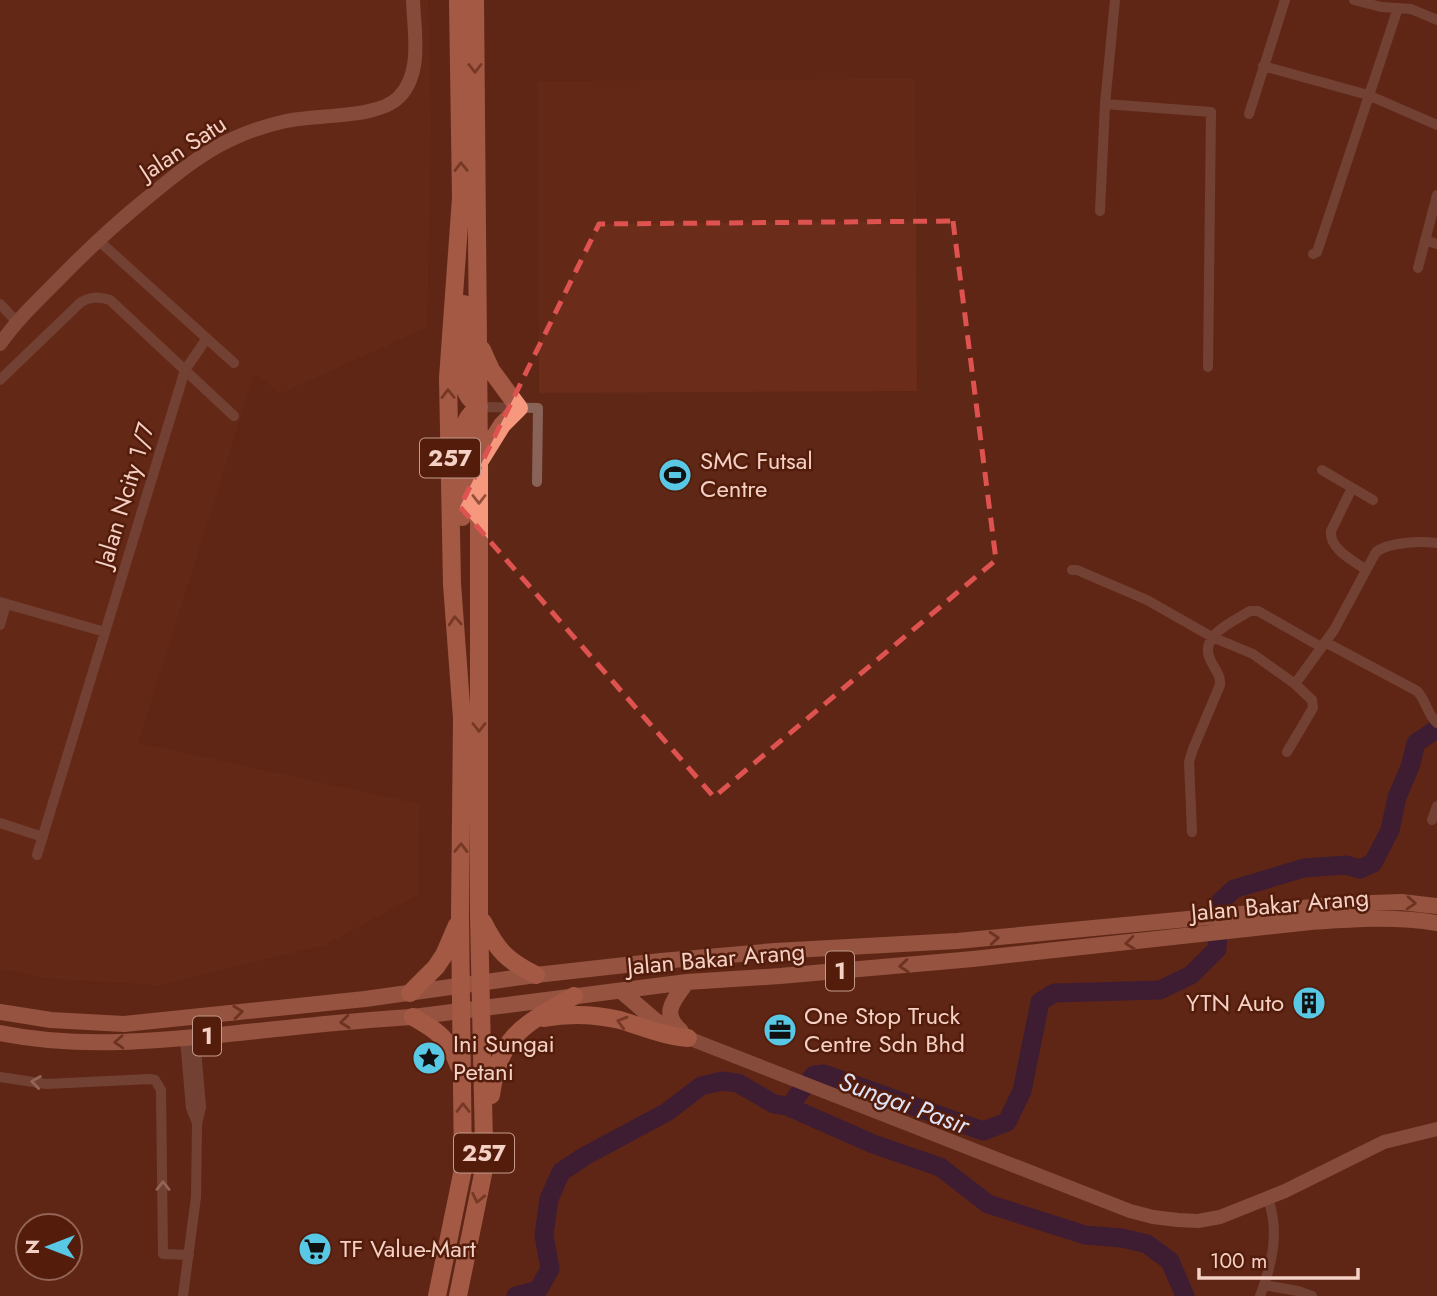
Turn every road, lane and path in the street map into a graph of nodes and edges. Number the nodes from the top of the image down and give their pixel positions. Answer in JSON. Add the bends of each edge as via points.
{"nodes":[{"id":1,"x":413,"y":0,"type":"edge"},
{"id":2,"x":458,"y":0,"type":"edge"},
{"id":3,"x":475,"y":0,"type":"edge"},
{"id":4,"x":1115,"y":0,"type":"edge"},
{"id":5,"x":1285,"y":0,"type":"edge"},
{"id":6,"x":1354,"y":0,"type":"edge"},
{"id":7,"x":1398,"y":8,"type":"junction"},
{"id":8,"x":1437,"y":20,"type":"edge"},
{"id":9,"x":1263,"y":66,"type":"junction"},
{"id":10,"x":1368,"y":94,"type":"junction"},
{"id":11,"x":1105,"y":104,"type":"junction"},
{"id":12,"x":1248,"y":114,"type":"dead end"},
{"id":13,"x":1437,"y":125,"type":"edge"},
{"id":14,"x":1437,"y":195,"type":"edge"},
{"id":15,"x":461,"y":198,"type":"junction"},
{"id":16,"x":1100,"y":211,"type":"dead end"},
{"id":17,"x":98,"y":240,"type":"junction"},
{"id":18,"x":1425,"y":240,"type":"junction"},
{"id":19,"x":1437,"y":244,"type":"edge"},
{"id":20,"x":1313,"y":254,"type":"dead end"},
{"id":21,"x":1418,"y":268,"type":"dead end"},
{"id":22,"x":0,"y":304,"type":"edge"},
{"id":23,"x":16,"y":321,"type":"junction"},
{"id":24,"x":0,"y":331,"type":"edge"},
{"id":25,"x":207,"y":338,"type":"junction"},
{"id":26,"x":478,"y":340,"type":"junction"},
{"id":27,"x":0,"y":344,"type":"edge"},
{"id":28,"x":234,"y":363,"type":"dead end"},
{"id":29,"x":1208,"y":367,"type":"dead end"},
{"id":30,"x":185,"y":370,"type":"junction"},
{"id":31,"x":0,"y":380,"type":"edge"},
{"id":32,"x":479,"y":407,"type":"junction"},
{"id":33,"x":519,"y":408,"type":"junction"},
{"id":34,"x":234,"y":416,"type":"dead end"},
{"id":35,"x":479,"y":462,"type":"junction"},
{"id":36,"x":1322,"y":470,"type":"dead end"},
{"id":37,"x":537,"y":482,"type":"dead end"},
{"id":38,"x":1352,"y":488,"type":"junction"},
{"id":39,"x":1373,"y":500,"type":"dead end"},
{"id":40,"x":1437,"y":544,"type":"edge"},
{"id":41,"x":1072,"y":570,"type":"dead end"},
{"id":42,"x":1366,"y":570,"type":"junction"},
{"id":43,"x":452,"y":584,"type":"junction"},
{"id":44,"x":3,"y":603,"type":"edge"},
{"id":45,"x":0,"y":625,"type":"edge"},
{"id":46,"x":105,"y":632,"type":"junction"},
{"id":47,"x":1212,"y":637,"type":"junction"},
{"id":48,"x":1323,"y":645,"type":"junction"},
{"id":49,"x":1295,"y":684,"type":"junction"},
{"id":50,"x":1434,"y":720,"type":"edge"},
{"id":51,"x":1287,"y":752,"type":"dead end"},
{"id":52,"x":1437,"y":806,"type":"edge"},
{"id":53,"x":1433,"y":820,"type":"dead end"},
{"id":54,"x":0,"y":823,"type":"edge"},
{"id":55,"x":1192,"y":832,"type":"dead end"},
{"id":56,"x":43,"y":837,"type":"junction"},
{"id":57,"x":37,"y":855,"type":"dead end"},
{"id":58,"x":1437,"y":906,"type":"edge"},
{"id":59,"x":460,"y":916,"type":"junction"},
{"id":60,"x":480,"y":916,"type":"junction"},
{"id":61,"x":1246,"y":922,"type":"junction"},
{"id":62,"x":1437,"y":923,"type":"edge"},
{"id":63,"x":1197,"y":927,"type":"junction"},
{"id":64,"x":536,"y":975,"type":"junction"},
{"id":65,"x":687,"y":982,"type":"junction"},
{"id":66,"x":481,"y":984,"type":"junction"},
{"id":67,"x":460,"y":986,"type":"junction"},
{"id":68,"x":621,"y":990,"type":"junction"},
{"id":69,"x":410,"y":993,"type":"junction"},
{"id":70,"x":573,"y":996,"type":"junction"},
{"id":71,"x":482,"y":1008,"type":"junction"},
{"id":72,"x":460,"y":1010,"type":"junction"},
{"id":73,"x":0,"y":1012,"type":"edge"},
{"id":74,"x":413,"y":1017,"type":"junction"},
{"id":75,"x":529,"y":1021,"type":"junction"},
{"id":76,"x":0,"y":1033,"type":"edge"},
{"id":77,"x":190,"y":1038,"type":"junction"},
{"id":78,"x":688,"y":1038,"type":"junction"},
{"id":79,"x":463,"y":1076,"type":"junction"},
{"id":80,"x":0,"y":1077,"type":"edge"},
{"id":81,"x":1437,"y":1129,"type":"edge"},
{"id":82,"x":484,"y":1144,"type":"junction"},
{"id":83,"x":1268,"y":1199,"type":"junction"},
{"id":84,"x":189,"y":1255,"type":"junction"},
{"id":85,"x":1264,"y":1285,"type":"junction"},
{"id":86,"x":183,"y":1296,"type":"edge"},
{"id":87,"x":437,"y":1296,"type":"edge"},
{"id":88,"x":457,"y":1296,"type":"edge"},
{"id":89,"x":1260,"y":1296,"type":"edge"},
{"id":90,"x":1312,"y":1296,"type":"edge"}],
"edges":[{"from":1,"to":17,"type":"street","name":"Jalan Satu","via":[[413,72],[408,88],[397,100],[370,111],[287,121],[229,140],[180,170]]},
{"from":15,"to":2,"type":"highway","number":"257","one_way":true},
{"from":3,"to":26,"type":"highway","number":"257","one_way":true},
{"from":4,"to":11,"type":"street"},
{"from":5,"to":9,"type":"street"},
{"from":6,"to":7,"type":"street"},
{"from":7,"to":8,"type":"street"},
{"from":7,"to":10,"type":"street"},
{"from":9,"to":10,"type":"street"},
{"from":9,"to":12,"type":"street"},
{"from":10,"to":13,"type":"street"},
{"from":10,"to":20,"type":"street"},
{"from":11,"to":16,"type":"street"},
{"from":11,"to":29,"type":"street","via":[[1211,112]]},
{"from":14,"to":18,"type":"street"},
{"from":15,"to":32,"type":"highway","via":[[464,383],[469,399]]},
{"from":43,"to":15,"type":"highway","number":"257","one_way":true,"via":[[448,378]]},
{"from":17,"to":23,"type":"street","name":"Jalan Satu"},
{"from":17,"to":25,"type":"street"},
{"from":18,"to":19,"type":"street"},
{"from":18,"to":21,"type":"street"},
{"from":22,"to":23,"type":"street"},
{"from":23,"to":24,"type":"street","name":"Jalan Satu"},
{"from":23,"to":27,"type":"street","name":"Jalan Satu"},
{"from":25,"to":28,"type":"street"},
{"from":25,"to":30,"type":"street","name":"Jalan Ncity 1/7"},
{"from":26,"to":32,"type":"highway","number":"257"},
{"from":26,"to":33,"type":"highway","via":[[491,370]]},
{"from":30,"to":31,"type":"street","via":[[110,300],[89,297]]},
{"from":30,"to":34,"type":"street"},
{"from":30,"to":46,"type":"street","name":"Jalan Ncity 1/7"},
{"from":32,"to":33,"type":"street"},
{"from":32,"to":35,"type":"highway","number":"257"},
{"from":32,"to":43,"type":"highway","via":[[469,416],[463,441],[462,524]]},
{"from":33,"to":35,"type":"highway","via":[[502,425]]},
{"from":33,"to":37,"type":"street","via":[[538,408]]},
{"from":35,"to":60,"type":"highway","number":"257","one_way":true},
{"from":36,"to":38,"type":"street"},
{"from":38,"to":39,"type":"street"},
{"from":38,"to":42,"type":"street","via":[[1330,538]]},
{"from":40,"to":42,"type":"street","via":[[1382,547]]},
{"from":41,"to":47,"type":"street","via":[[1147,600]]},
{"from":42,"to":48,"type":"street"},
{"from":59,"to":43,"type":"highway","number":"257","one_way":true,"via":[[462,718]]},
{"from":44,"to":45,"type":"street"},
{"from":44,"to":46,"type":"street"},
{"from":46,"to":56,"type":"street","name":"Jalan Ncity 1/7"},
{"from":47,"to":48,"type":"street","via":[[1254,610]]},
{"from":47,"to":49,"type":"street","via":[[1253,654]]},
{"from":47,"to":55,"type":"street","via":[[1207,647],[1220,685],[1189,762]]},
{"from":48,"to":49,"type":"street"},
{"from":48,"to":50,"type":"street","via":[[1417,691]]},
{"from":49,"to":51,"type":"street","via":[[1313,708]]},
{"from":52,"to":53,"type":"street"},
{"from":54,"to":56,"type":"street"},
{"from":56,"to":57,"type":"street","name":"Jalan Ncity 1/7"},
{"from":61,"to":58,"type":"main road","name":"Jalan Bakar Arang","number":"1","one_way":true,"via":[[1373,902]]},
{"from":59,"to":67,"type":"highway","number":"257"},
{"from":59,"to":69,"type":"highway","via":[[444,955]]},
{"from":60,"to":64,"type":"highway","via":[[495,946],[516,966]]},
{"from":60,"to":66,"type":"highway","number":"257"},
{"from":61,"to":62,"type":"main road","name":"Jalan Bakar Arang","number":"1","via":[[1361,918]]},
{"from":61,"to":63,"type":"main road","name":"Jalan Bakar Arang","number":"1"},
{"from":64,"to":63,"type":"main road","name":"Jalan Bakar Arang","number":"1","one_way":true,"via":[[762,952]]},
{"from":63,"to":65,"type":"main road","name":"Jalan Bakar Arang","number":"1","one_way":true,"via":[[897,966]]},
{"from":64,"to":66,"type":"main road","name":"Jalan Bakar Arang","number":"1"},
{"from":65,"to":68,"type":"main road","name":"Jalan Bakar Arang","number":"1"},
{"from":65,"to":78,"type":"main road","via":[[670,1017]]},
{"from":66,"to":67,"type":"main road","name":"Jalan Bakar Arang","number":"1"},
{"from":66,"to":71,"type":"highway","number":"257"},
{"from":67,"to":69,"type":"main road","name":"Jalan Bakar Arang","number":"1"},
{"from":67,"to":72,"type":"highway","number":"257"},
{"from":68,"to":70,"type":"main road","name":"Jalan Bakar Arang","number":"1"},
{"from":68,"to":78,"type":"main road","via":[[656,1021]]},
{"from":73,"to":69,"type":"main road","name":"Jalan Bakar Arang","number":"1","one_way":true,"via":[[124,1024]]},
{"from":70,"to":71,"type":"main road","name":"Jalan Bakar Arang","number":"1"},
{"from":70,"to":75,"type":"highway"},
{"from":71,"to":72,"type":"main road","name":"Jalan Bakar Arang","number":"1"},
{"from":71,"to":82,"type":"highway","number":"257"},
{"from":72,"to":74,"type":"main road","name":"Jalan Bakar Arang","number":"1"},
{"from":72,"to":79,"type":"highway","number":"257"},
{"from":74,"to":77,"type":"main road","name":"Jalan Bakar Arang","number":"1","one_way":true},
{"from":74,"to":79,"type":"highway","via":[[436,1030],[453,1051]]},
{"from":78,"to":75,"type":"highway","one_way":true,"via":[[600,1016]]},
{"from":75,"to":82,"type":"highway","via":[[497,1065]]},
{"from":77,"to":76,"type":"main road","name":"Jalan Bakar Arang","number":"1","one_way":true,"via":[[89,1043]]},
{"from":77,"to":84,"type":"street","via":[[201,1107]]},
{"from":78,"to":83,"type":"street","via":[[1130,1211],[1198,1220]]},
{"from":87,"to":79,"type":"highway","number":"257","one_way":true,"via":[[463,1169]]},
{"from":84,"to":80,"type":"street","one_way":true,"via":[[163,1254],[163,1126],[161,1090],[155,1080],[46,1084]]},
{"from":81,"to":83,"type":"street","via":[[1384,1142]]},
{"from":82,"to":88,"type":"highway","number":"257","one_way":true,"via":[[484,1169]]},
{"from":83,"to":85,"type":"street","via":[[1275,1238]]},
{"from":84,"to":86,"type":"street"},
{"from":85,"to":89,"type":"street"},
{"from":85,"to":90,"type":"street"}]}
